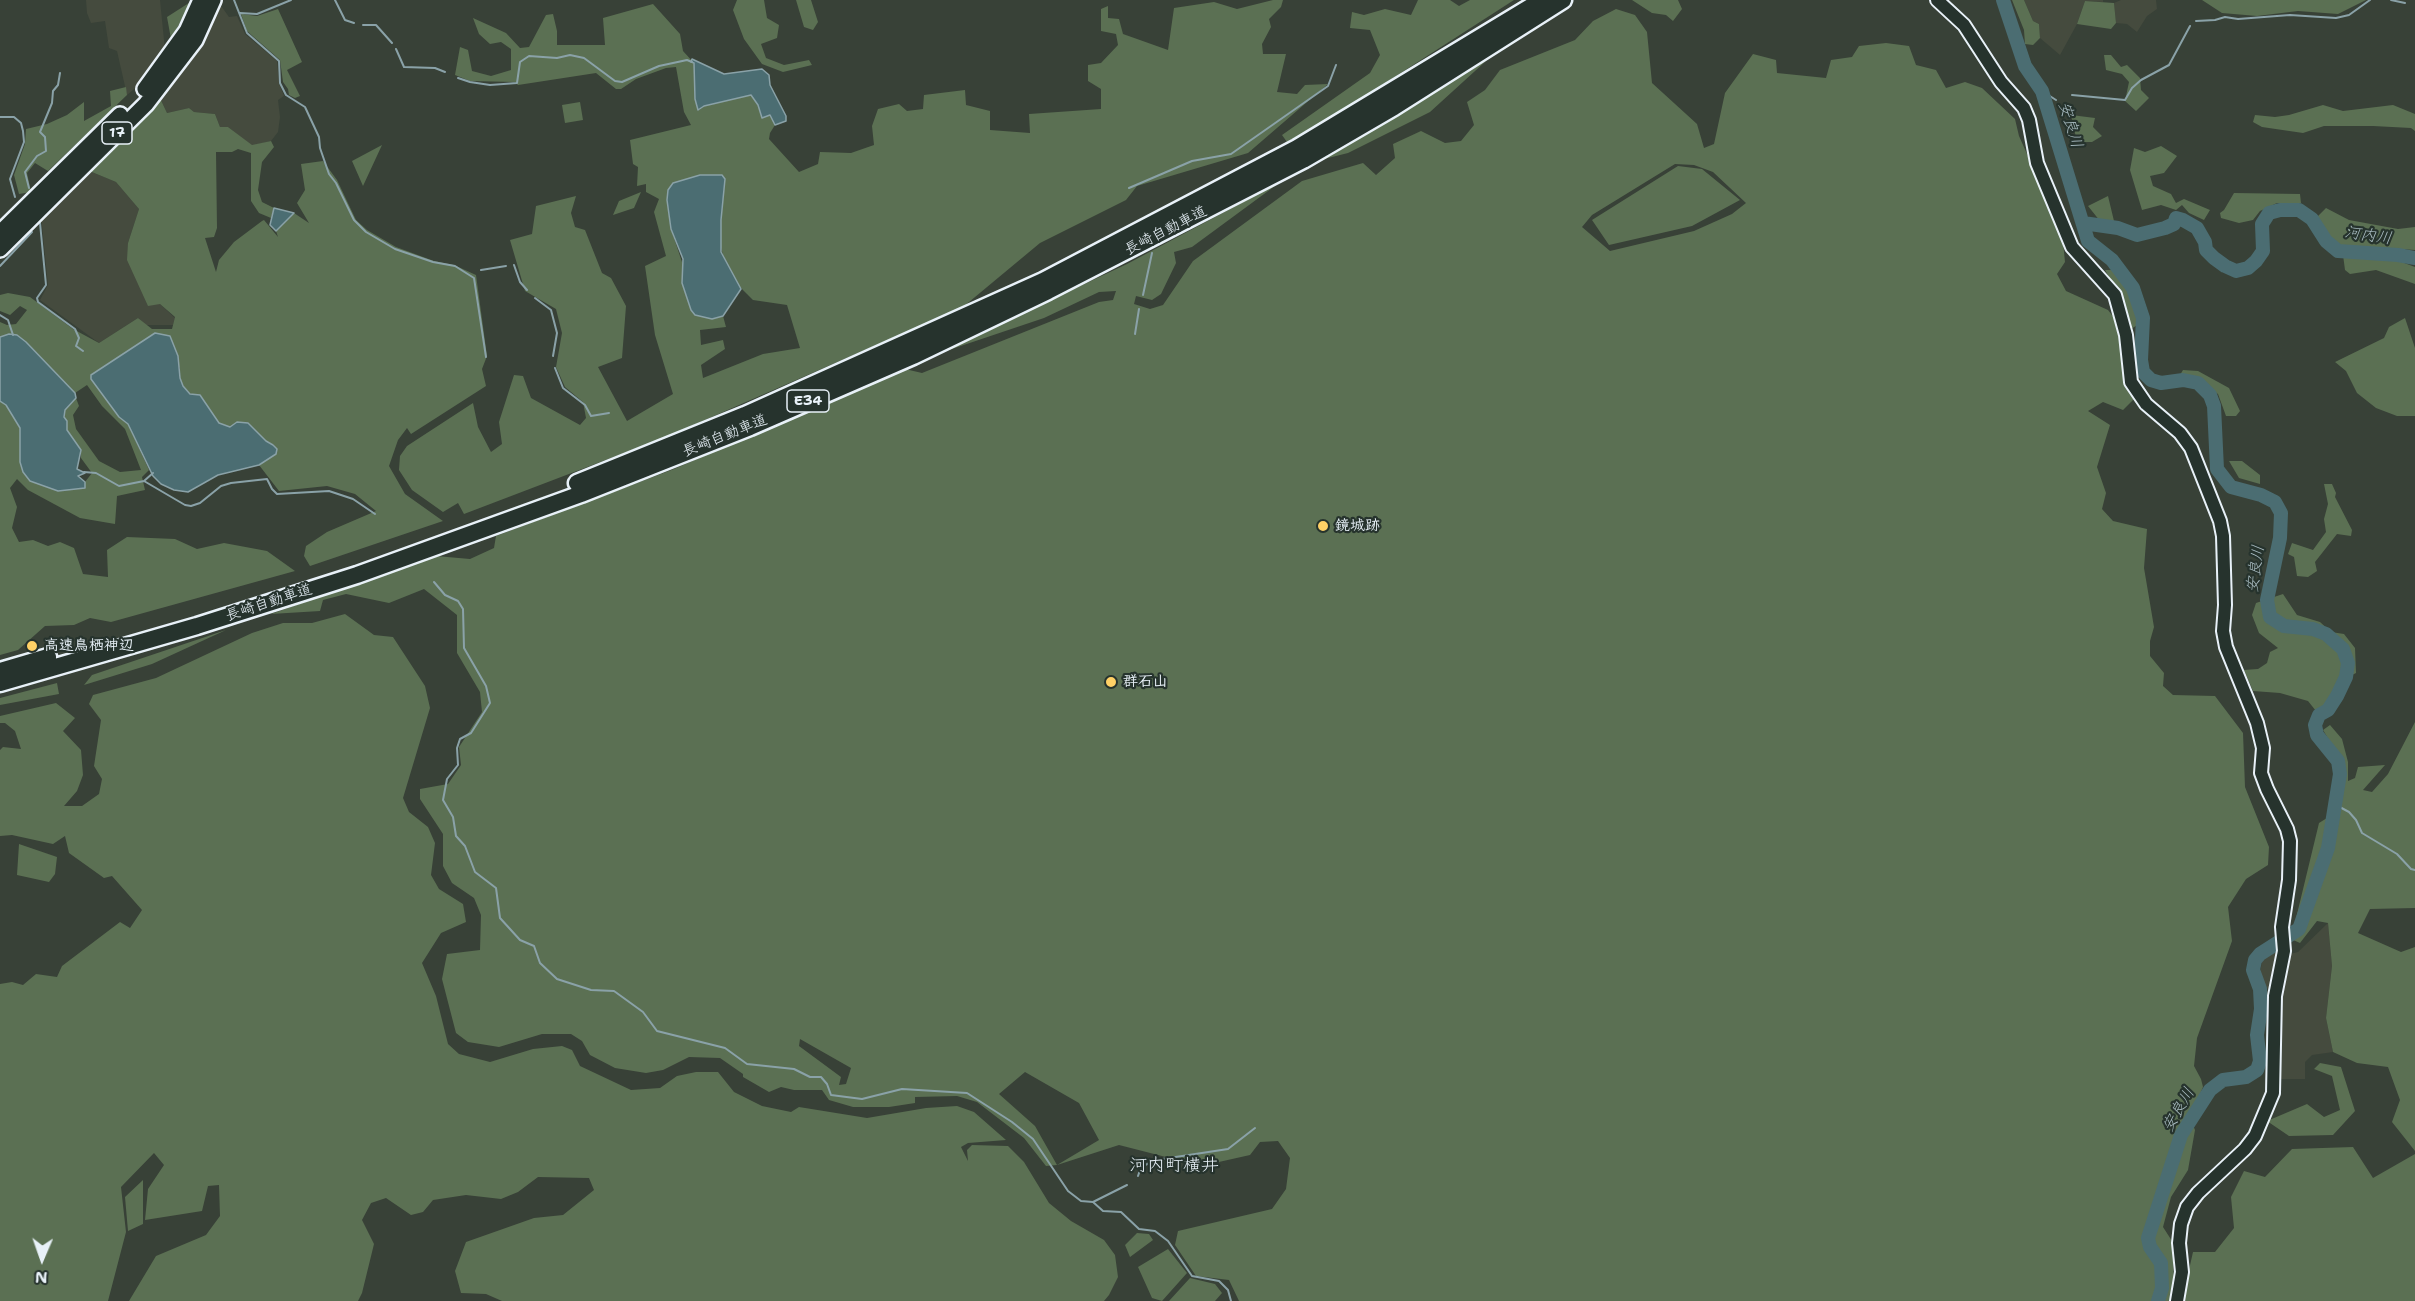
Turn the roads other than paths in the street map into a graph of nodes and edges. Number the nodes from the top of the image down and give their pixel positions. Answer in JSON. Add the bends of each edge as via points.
{"nodes":[{"id":1,"x":201,"y":0,"type":"edge"},
{"id":2,"x":213,"y":0,"type":"edge"},
{"id":3,"x":1542,"y":0,"type":"edge"},
{"id":4,"x":1563,"y":0,"type":"edge"},
{"id":5,"x":1937,"y":0,"type":"edge"},
{"id":6,"x":0,"y":233,"type":"edge"},
{"id":7,"x":0,"y":249,"type":"edge"},
{"id":8,"x":0,"y":670,"type":"edge"},
{"id":9,"x":0,"y":682,"type":"edge"},
{"id":10,"x":2177,"y":1301,"type":"edge"}],
"edges":[{"from":1,"to":6,"type":"main road","number":"17","via":[[187,30],[141,95]]},
{"from":2,"to":7,"type":"main road","number":"17","via":[[195,40],[146,104]]},
{"from":3,"to":8,"type":"highway","name":"長崎自動車道","number":"E34","via":[[1297,148],[1194,202],[1043,280],[745,415],[577,483],[353,564],[194,616]]},
{"from":4,"to":9,"type":"highway","name":"長崎自動車道","number":"E34","via":[[1303,160],[902,361],[581,494],[357,575]]},
{"from":5,"to":10,"type":"street","via":[[1964,25],[2001,82],[2024,108],[2037,163],[2072,247],[2115,295],[2126,334],[2132,382],[2146,404],[2175,428],[2191,448],[2223,536],[2226,647],[2258,723],[2263,748],[2261,773],[2290,841],[2284,946],[2275,996],[2272,1093],[2255,1136],[2187,1207],[2181,1224],[2182,1272]]}]}
